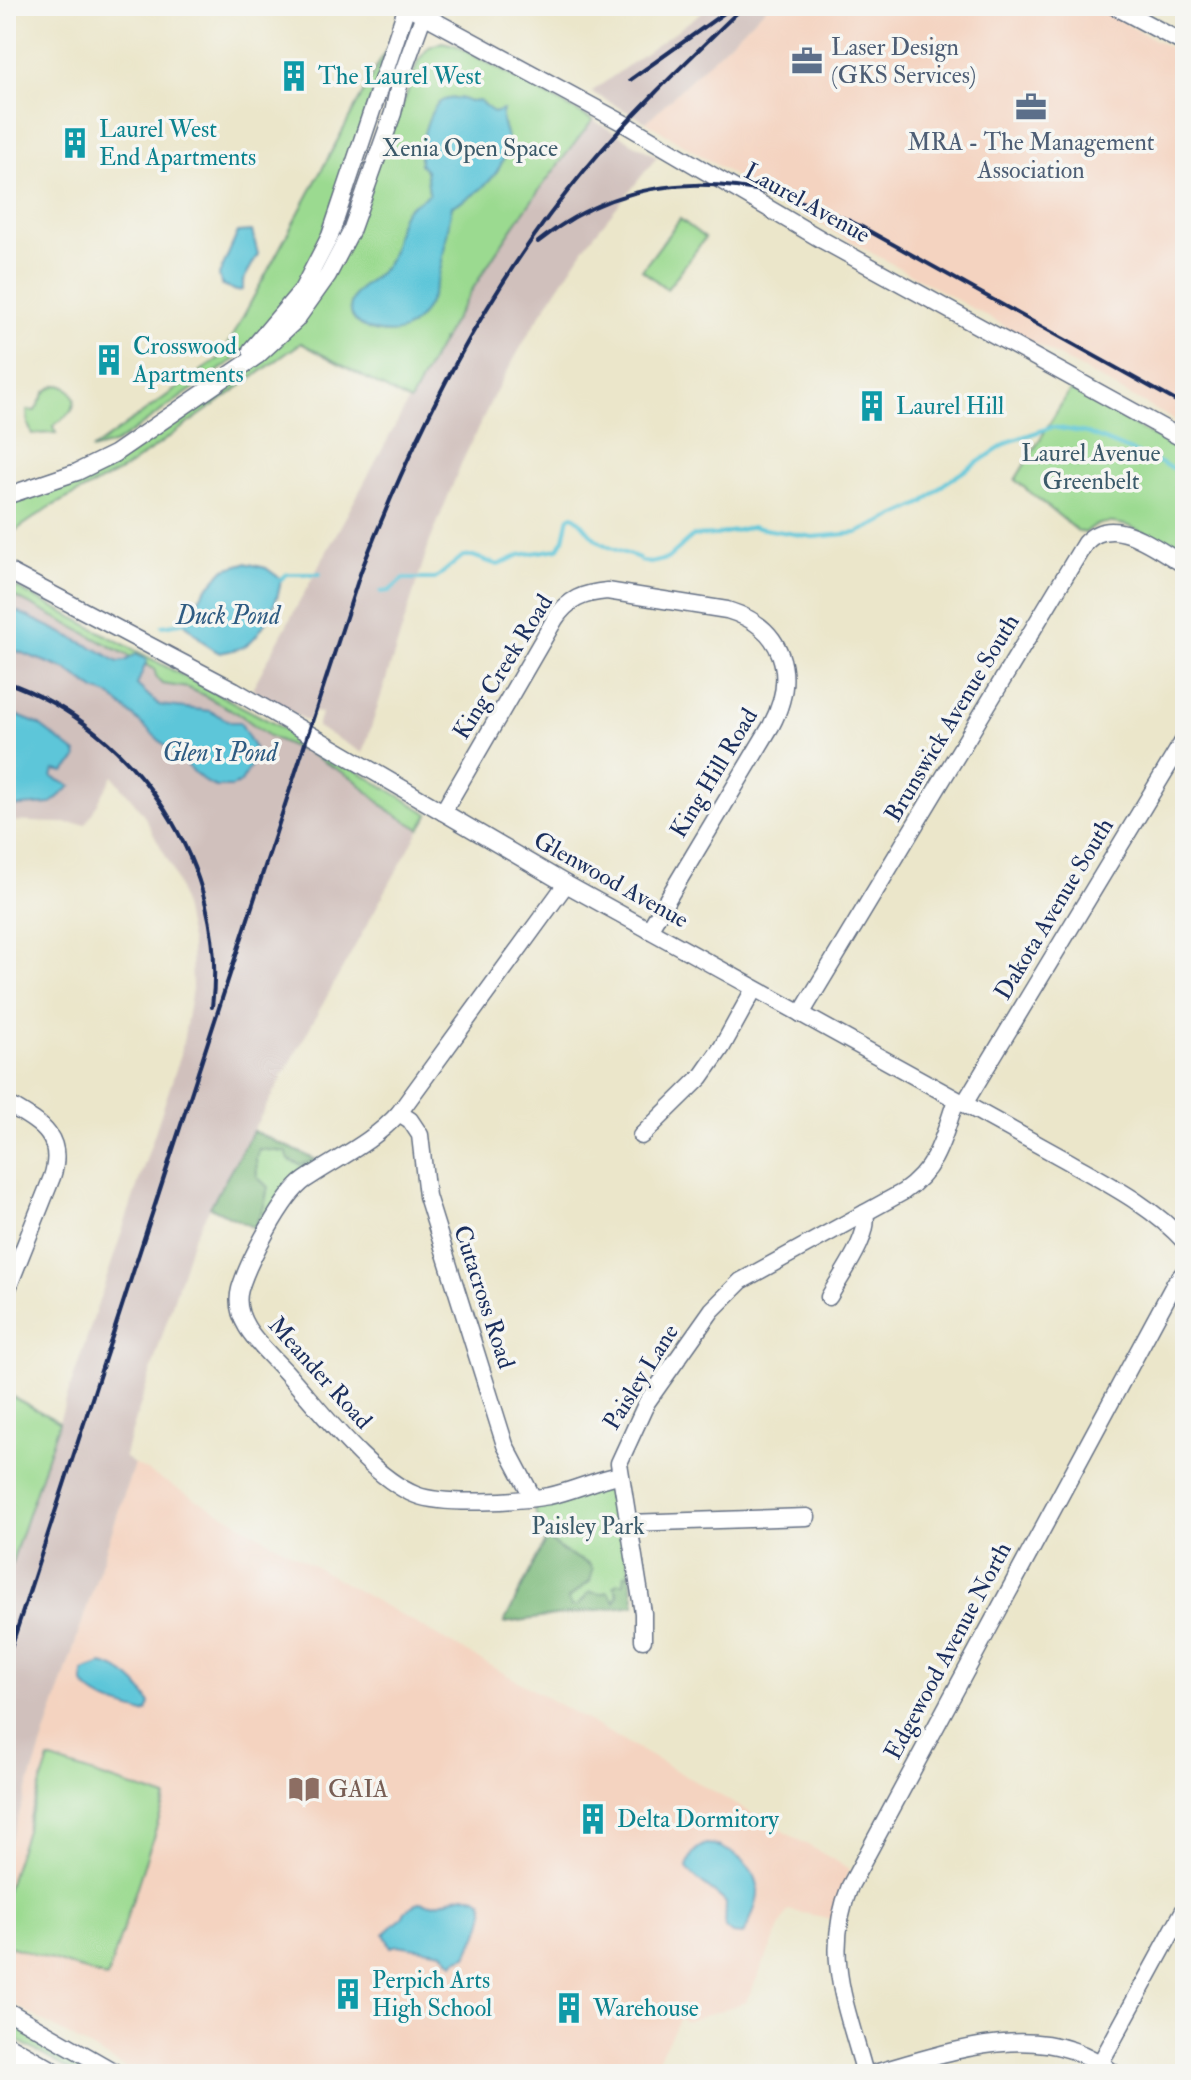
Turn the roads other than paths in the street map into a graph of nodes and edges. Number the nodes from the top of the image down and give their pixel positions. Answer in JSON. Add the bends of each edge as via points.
{"nodes":[{"id":1,"x":407,"y":6,"type":"edge"},
{"id":2,"x":1121,"y":8,"type":"edge"},
{"id":3,"x":425,"y":10,"type":"edge"},
{"id":4,"x":1185,"y":44,"type":"edge"},
{"id":5,"x":194,"y":399,"type":"junction"},
{"id":6,"x":1185,"y":440,"type":"edge"},
{"id":7,"x":6,"y":496,"type":"edge"},
{"id":8,"x":1185,"y":565,"type":"edge"},
{"id":9,"x":6,"y":570,"type":"edge"},
{"id":10,"x":727,"y":610,"type":"joint"},
{"id":11,"x":1185,"y":738,"type":"edge"},
{"id":12,"x":443,"y":812,"type":"junction"},
{"id":13,"x":566,"y":884,"type":"junction"},
{"id":14,"x":649,"y":930,"type":"junction"},
{"id":15,"x":754,"y":989,"type":"junction"},
{"id":16,"x":801,"y":1014,"type":"junction"},
{"id":17,"x":960,"y":1102,"type":"junction"},
{"id":18,"x":6,"y":1103,"type":"edge"},
{"id":19,"x":399,"y":1113,"type":"junction"},
{"id":20,"x":641,"y":1136,"type":"dead end"},
{"id":21,"x":865,"y":1213,"type":"junction"},
{"id":22,"x":1185,"y":1241,"type":"edge"},
{"id":23,"x":1185,"y":1271,"type":"edge"},
{"id":24,"x":6,"y":1293,"type":"edge"},
{"id":25,"x":829,"y":1297,"type":"dead end"},
{"id":26,"x":619,"y":1475,"type":"junction"},
{"id":27,"x":533,"y":1498,"type":"junction"},
{"id":28,"x":807,"y":1517,"type":"dead end"},
{"id":29,"x":628,"y":1523,"type":"junction"},
{"id":30,"x":643,"y":1640,"type":"dead end"},
{"id":31,"x":1185,"y":1908,"type":"edge"},
{"id":32,"x":6,"y":2010,"type":"edge"},
{"id":33,"x":6,"y":2048,"type":"edge"},
{"id":34,"x":1101,"y":2062,"type":"junction"},
{"id":35,"x":52,"y":2074,"type":"edge"},
{"id":36,"x":118,"y":2074,"type":"edge"},
{"id":37,"x":868,"y":2074,"type":"edge"},
{"id":38,"x":1115,"y":2074,"type":"edge"}],
"edges":[{"from":1,"to":3,"type":"street","name":"Laurel Avenue"},
{"from":1,"to":5,"type":"street","via":[[318,263],[253,347]]},
{"from":2,"to":4,"type":"street"},
{"from":3,"to":5,"type":"street","via":[[356,216],[328,275],[281,335]]},
{"from":3,"to":6,"type":"street","name":"Laurel Avenue","via":[[757,203]]},
{"from":5,"to":7,"type":"street","via":[[96,464]]},
{"from":8,"to":16,"type":"street","name":"Brunswick Avenue South","via":[[1114,529],[1101,530],[1085,543]]},
{"from":9,"to":12,"type":"street","name":"Glenwood Avenue","via":[[209,676]]},
{"from":10,"to":12,"type":"street","name":"King Creek Road","via":[[607,591],[583,595],[563,607]]},
{"from":10,"to":14,"type":"street","name":"King Hill Road","via":[[758,624],[775,643],[785,668],[783,699]]},
{"from":11,"to":17,"type":"street","name":"Dakota Avenue South"},
{"from":12,"to":13,"type":"street","name":"Glenwood Avenue"},
{"from":13,"to":14,"type":"street","name":"Glenwood Avenue"},
{"from":13,"to":19,"type":"street","name":"Meander Road"},
{"from":14,"to":15,"type":"street","name":"Glenwood Avenue"},
{"from":15,"to":16,"type":"street","name":"Glenwood Avenue"},
{"from":15,"to":20,"type":"street","via":[[701,1077]]},
{"from":16,"to":17,"type":"street","name":"Glenwood Avenue"},
{"from":17,"to":21,"type":"street","name":"Paisley Lane","via":[[928,1171]]},
{"from":17,"to":22,"type":"street","name":"Glenwood Avenue","via":[[1127,1195]]},
{"from":18,"to":24,"type":"street","via":[[42,1126],[55,1146],[56,1159]]},
{"from":19,"to":27,"type":"street","name":"Cutacross Road","via":[[420,1135],[431,1210],[505,1445]]},
{"from":19,"to":27,"type":"street","name":"Meander Road","via":[[379,1133],[289,1195],[240,1288],[243,1322],[354,1448],[408,1491],[442,1500]]},
{"from":21,"to":25,"type":"street","via":[[865,1233]]},
{"from":21,"to":26,"type":"street","name":"Paisley Lane","via":[[751,1274],[725,1296],[647,1402],[622,1454]]},
{"from":23,"to":37,"type":"street","name":"Edgewood Avenue North","via":[[845,1898],[836,1937],[837,1963]]},
{"from":26,"to":27,"type":"street","name":"Meander Road"},
{"from":26,"to":29,"type":"street","name":"Paisley Lane"},
{"from":28,"to":29,"type":"street"},
{"from":29,"to":30,"type":"street","name":"Paisley Lane"},
{"from":31,"to":34,"type":"street"},
{"from":32,"to":36,"type":"street"},
{"from":33,"to":35,"type":"highway"},
{"from":34,"to":37,"type":"street","via":[[1053,2044],[1007,2042]]},
{"from":34,"to":38,"type":"street"}]}
